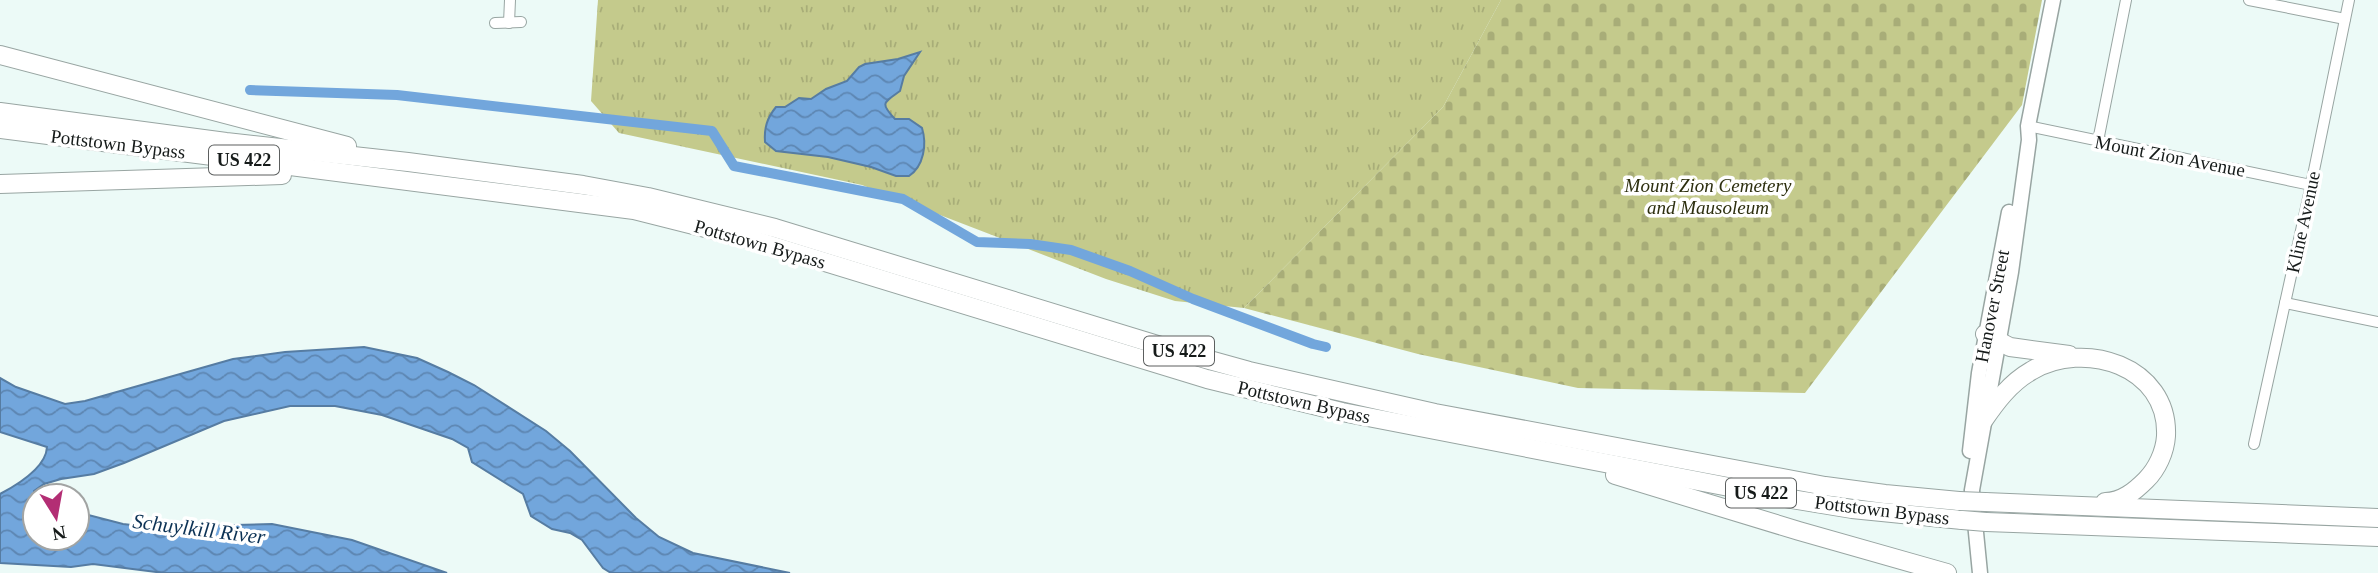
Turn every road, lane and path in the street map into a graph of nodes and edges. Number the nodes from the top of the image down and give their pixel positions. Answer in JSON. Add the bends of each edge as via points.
{"nodes":[{"id":1,"x":510,"y":0,"type":"edge"},
{"id":2,"x":2053,"y":0,"type":"edge"},
{"id":3,"x":2126,"y":0,"type":"edge"},
{"id":4,"x":2249,"y":0,"type":"edge"},
{"id":5,"x":2349,"y":0,"type":"edge"},
{"id":6,"x":2345,"y":19,"type":"junction"},
{"id":7,"x":521,"y":22,"type":"dead end"},
{"id":8,"x":495,"y":23,"type":"dead end"},
{"id":9,"x":509,"y":23,"type":"junction"},
{"id":10,"x":0,"y":54,"type":"edge"},
{"id":11,"x":0,"y":112,"type":"edge"},
{"id":12,"x":2028,"y":126,"type":"junction"},
{"id":13,"x":0,"y":129,"type":"edge"},
{"id":14,"x":2098,"y":141,"type":"junction"},
{"id":15,"x":408,"y":162,"type":"junction"},
{"id":16,"x":0,"y":184,"type":"edge"},
{"id":17,"x":2311,"y":185,"type":"junction"},
{"id":18,"x":488,"y":191,"type":"junction"},
{"id":19,"x":2286,"y":303,"type":"junction"},
{"id":20,"x":2378,"y":322,"type":"edge"},
{"id":21,"x":1991,"y":337,"type":"junction"},
{"id":22,"x":2106,"y":360,"type":"junction"},
{"id":23,"x":1983,"y":421,"type":"junction"},
{"id":24,"x":2254,"y":444,"type":"dead end"},
{"id":25,"x":1562,"y":456,"type":"junction"},
{"id":26,"x":1966,"y":495,"type":"junction"},
{"id":27,"x":2074,"y":507,"type":"junction"},
{"id":28,"x":2378,"y":518,"type":"edge"},
{"id":29,"x":2378,"y":537,"type":"edge"},
{"id":30,"x":1947,"y":573,"type":"edge"},
{"id":31,"x":1980,"y":573,"type":"edge"}],
"edges":[{"from":1,"to":9,"type":"street"},
{"from":2,"to":12,"type":"main road","name":"Hanover Street"},
{"from":3,"to":14,"type":"street"},
{"from":4,"to":6,"type":"street"},
{"from":5,"to":6,"type":"street","name":"Kline Avenue"},
{"from":6,"to":17,"type":"street","name":"Kline Avenue"},
{"from":7,"to":9,"type":"street"},
{"from":8,"to":9,"type":"street"},
{"from":10,"to":15,"type":"highway"},
{"from":11,"to":15,"type":"highway","name":"Pottstown Bypass","number":"US 422"},
{"from":12,"to":14,"type":"street","name":"Mount Zion Avenue"},
{"from":12,"to":21,"type":"main road","name":"Hanover Street","via":[[2022,134]]},
{"from":13,"to":18,"type":"highway","name":"Pottstown Bypass","number":"US 422"},
{"from":14,"to":17,"type":"street","name":"Mount Zion Avenue"},
{"from":15,"to":26,"type":"highway","name":"Pottstown Bypass","number":"US 422","via":[[583,186],[717,213],[1184,353],[1353,396],[1825,486],[1885,494]]},
{"from":16,"to":18,"type":"highway","via":[[269,174]]},
{"from":17,"to":19,"type":"street","name":"Kline Avenue"},
{"from":18,"to":25,"type":"highway","name":"Pottstown Bypass","number":"US 422","via":[[634,210],[753,240],[1207,379],[1342,412]]},
{"from":19,"to":20,"type":"street"},
{"from":19,"to":24,"type":"street","name":"Kline Avenue"},
{"from":21,"to":22,"type":"highway","via":[[2010,347]]},
{"from":21,"to":23,"type":"main road","name":"Hanover Street"},
{"from":21,"to":26,"type":"main road","name":"Hanover Street","via":[[1972,423]]},
{"from":22,"to":23,"type":"highway","via":[[2074,359],[2039,366],[2011,386]]},
{"from":22,"to":27,"type":"highway","via":[[2134,373],[2153,391],[2164,412],[2165,442],[2150,476],[2128,495],[2110,502],[2084,500]]},
{"from":23,"to":26,"type":"main road","name":"Hanover Street"},
{"from":25,"to":29,"type":"highway","name":"Pottstown Bypass","number":"US 422","bridge":true,"via":[[1840,507],[1962,520]]},
{"from":25,"to":30,"type":"highway"},
{"from":26,"to":27,"type":"highway","name":"Pottstown Bypass","number":"US 422","bridge":true,"via":[[1985,502]]},
{"from":26,"to":31,"type":"main road","name":"Hanover Street"},
{"from":27,"to":28,"type":"highway","name":"Pottstown Bypass","number":"US 422"}]}
